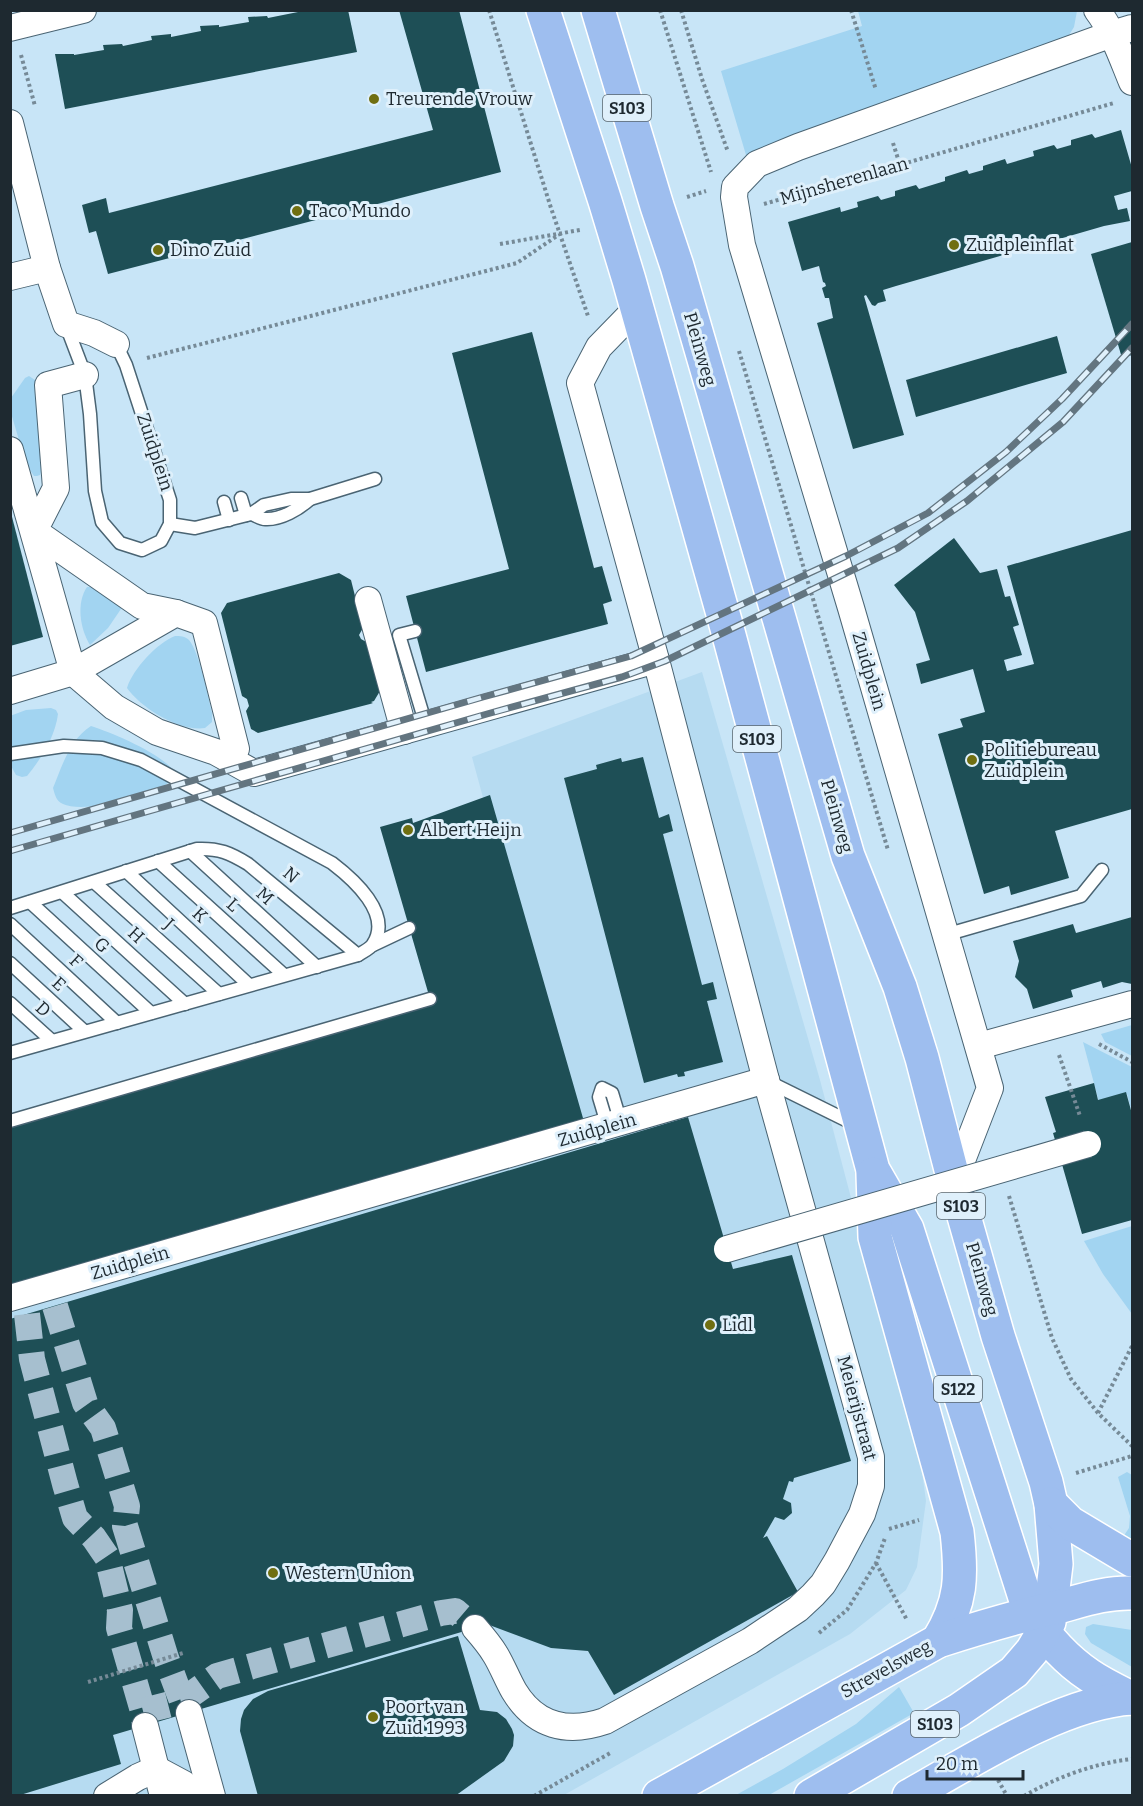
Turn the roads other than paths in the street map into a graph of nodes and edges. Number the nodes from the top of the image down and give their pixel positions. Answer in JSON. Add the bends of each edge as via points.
{"nodes":[{"id":1,"x":83,"y":10,"type":"edge"},
{"id":2,"x":543,"y":10,"type":"edge"},
{"id":3,"x":598,"y":10,"type":"edge"},
{"id":4,"x":1096,"y":10,"type":"edge"},
{"id":5,"x":10,"y":28,"type":"edge"},
{"id":6,"x":1122,"y":31,"type":"edge"},
{"id":7,"x":1127,"y":92,"type":"edge"},
{"id":8,"x":10,"y":123,"type":"edge"},
{"id":9,"x":47,"y":268,"type":"junction"},
{"id":10,"x":10,"y":277,"type":"edge"},
{"id":11,"x":636,"y":309,"type":"junction"},
{"id":12,"x":66,"y":324,"type":"junction"},
{"id":13,"x":116,"y":344,"type":"joint"},
{"id":14,"x":85,"y":375,"type":"junction"},
{"id":15,"x":10,"y":450,"type":"edge"},
{"id":16,"x":375,"y":479,"type":"dead end"},
{"id":17,"x":241,"y":498,"type":"dead end"},
{"id":18,"x":225,"y":502,"type":"dead end"},
{"id":19,"x":248,"y":514,"type":"junction"},
{"id":20,"x":229,"y":520,"type":"junction"},
{"id":21,"x":170,"y":524,"type":"junction"},
{"id":22,"x":34,"y":531,"type":"junction"},
{"id":23,"x":368,"y":600,"type":"dead end"},
{"id":24,"x":176,"y":612,"type":"junction"},
{"id":25,"x":415,"y":631,"type":"dead end"},
{"id":26,"x":656,"y":660,"type":"junction"},
{"id":27,"x":73,"y":672,"type":"junction"},
{"id":28,"x":10,"y":691,"type":"edge"},
{"id":29,"x":414,"y":728,"type":"junction"},
{"id":30,"x":10,"y":754,"type":"edge"},
{"id":31,"x":230,"y":760,"type":"junction"},
{"id":32,"x":190,"y":851,"type":"junction"},
{"id":33,"x":158,"y":861,"type":"junction"},
{"id":34,"x":1102,"y":870,"type":"dead end"},
{"id":35,"x":126,"y":872,"type":"junction"},
{"id":36,"x":94,"y":882,"type":"junction"},
{"id":37,"x":62,"y":892,"type":"junction"},
{"id":38,"x":30,"y":902,"type":"junction"},
{"id":39,"x":10,"y":908,"type":"edge"},
{"id":40,"x":10,"y":924,"type":"edge"},
{"id":41,"x":409,"y":928,"type":"dead end"},
{"id":42,"x":945,"y":935,"type":"junction"},
{"id":43,"x":373,"y":945,"type":"junction"},
{"id":44,"x":358,"y":955,"type":"junction"},
{"id":45,"x":10,"y":963,"type":"edge"},
{"id":46,"x":317,"y":967,"type":"junction"},
{"id":47,"x":284,"y":975,"type":"junction"},
{"id":48,"x":249,"y":985,"type":"junction"},
{"id":49,"x":219,"y":994,"type":"junction"},
{"id":50,"x":430,"y":999,"type":"dead end"},
{"id":51,"x":10,"y":1003,"type":"edge"},
{"id":52,"x":185,"y":1004,"type":"junction"},
{"id":53,"x":1132,"y":1004,"type":"edge"},
{"id":54,"x":151,"y":1013,"type":"junction"},
{"id":55,"x":117,"y":1023,"type":"junction"},
{"id":56,"x":84,"y":1032,"type":"junction"},
{"id":57,"x":51,"y":1040,"type":"junction"},
{"id":58,"x":979,"y":1046,"type":"junction"},
{"id":59,"x":12,"y":1050,"type":"edge"},
{"id":60,"x":766,"y":1080,"type":"junction"},
{"id":61,"x":10,"y":1121,"type":"edge"},
{"id":62,"x":861,"y":1127,"type":"junction"},
{"id":63,"x":1088,"y":1144,"type":"dead end"},
{"id":64,"x":873,"y":1170,"type":"junction"},
{"id":65,"x":954,"y":1181,"type":"junction"},
{"id":66,"x":727,"y":1249,"type":"dead end"},
{"id":67,"x":20,"y":1298,"type":"edge"},
{"id":68,"x":1051,"y":1504,"type":"junction"},
{"id":69,"x":1132,"y":1560,"type":"edge"},
{"id":70,"x":1132,"y":1593,"type":"edge"},
{"id":71,"x":1043,"y":1619,"type":"junction"},
{"id":72,"x":475,"y":1628,"type":"tunnel mouth"},
{"id":73,"x":938,"y":1641,"type":"junction"},
{"id":74,"x":1132,"y":1698,"type":"edge"},
{"id":75,"x":189,"y":1713,"type":"tunnel mouth"},
{"id":76,"x":145,"y":1726,"type":"tunnel mouth"},
{"id":77,"x":156,"y":1769,"type":"junction"},
{"id":78,"x":106,"y":1796,"type":"edge"},
{"id":79,"x":157,"y":1796,"type":"edge"},
{"id":80,"x":163,"y":1796,"type":"edge"},
{"id":81,"x":195,"y":1796,"type":"edge"},
{"id":82,"x":212,"y":1796,"type":"edge"},
{"id":83,"x":659,"y":1796,"type":"edge"},
{"id":84,"x":811,"y":1796,"type":"edge"},
{"id":85,"x":909,"y":1796,"type":"edge"}],
"edges":[{"from":1,"to":5,"type":"street"},
{"from":2,"to":11,"type":"main road","number":"S103"},
{"from":3,"to":65,"type":"main road","name":"Pleinweg","number":"S103","via":[[848,856],[900,987]]},
{"from":4,"to":6,"type":"street"},
{"from":6,"to":7,"type":"street"},
{"from":6,"to":42,"type":"street","name":"Zuidplein","via":[[757,164],[729,196]]},
{"from":8,"to":9,"type":"street"},
{"from":9,"to":10,"type":"street"},
{"from":9,"to":12,"type":"street"},
{"from":11,"to":26,"type":"street","via":[[598,347],[580,383]]},
{"from":11,"to":62,"type":"main road","number":"S103","via":[[727,628]]},
{"from":12,"to":13,"type":"street","name":"Zuidplein"},
{"from":12,"to":14,"type":"lane"},
{"from":13,"to":21,"type":"lane","name":"Zuidplein","via":[[170,500]]},
{"from":14,"to":21,"type":"lane","via":[[95,491],[102,522],[120,543],[142,550],[161,542]]},
{"from":14,"to":22,"type":"street","via":[[48,385],[56,488]]},
{"from":15,"to":22,"type":"street"},
{"from":16,"to":19,"type":"lane","via":[[310,499],[264,505]]},
{"from":17,"to":19,"type":"lane"},
{"from":18,"to":20,"type":"lane"},
{"from":19,"to":20,"type":"lane"},
{"from":20,"to":21,"type":"lane","via":[[195,528]]},
{"from":22,"to":24,"type":"street","via":[[142,606]]},
{"from":22,"to":27,"type":"street"},
{"from":23,"to":29,"type":"street"},
{"from":24,"to":27,"type":"street"},
{"from":24,"to":31,"type":"street","via":[[204,623],[236,749]]},
{"from":25,"to":29,"type":"lane","via":[[399,635]]},
{"from":26,"to":29,"type":"street"},
{"from":26,"to":60,"type":"street"},
{"from":27,"to":28,"type":"street"},
{"from":27,"to":31,"type":"street","via":[[114,707],[157,732]]},
{"from":29,"to":31,"type":"street","via":[[254,773]]},
{"from":30,"to":43,"type":"lane","via":[[64,746],[102,748],[141,760],[348,875],[361,888],[377,916],[378,932]]},
{"from":32,"to":33,"type":"lane","name":"N"},
{"from":32,"to":44,"type":"lane","name":"N","via":[[212,848],[248,864]]},
{"from":32,"to":46,"type":"lane","name":"M"},
{"from":33,"to":35,"type":"lane","name":"N"},
{"from":33,"to":47,"type":"lane","name":"L"},
{"from":34,"to":42,"type":"lane","via":[[1081,896]]},
{"from":35,"to":36,"type":"lane","name":"N"},
{"from":35,"to":48,"type":"lane","name":"K"},
{"from":36,"to":37,"type":"lane","name":"N"},
{"from":36,"to":49,"type":"lane","name":"J"},
{"from":37,"to":38,"type":"lane","name":"N"},
{"from":37,"to":52,"type":"lane","name":"H"},
{"from":38,"to":39,"type":"lane","name":"N"},
{"from":38,"to":54,"type":"lane","name":"G"},
{"from":40,"to":55,"type":"lane","name":"F"},
{"from":41,"to":43,"type":"lane"},
{"from":42,"to":58,"type":"street","name":"Zuidplein"},
{"from":43,"to":44,"type":"lane"},
{"from":44,"to":46,"type":"lane"},
{"from":45,"to":56,"type":"lane","name":"E"},
{"from":46,"to":47,"type":"lane"},
{"from":47,"to":48,"type":"lane"},
{"from":48,"to":49,"type":"lane"},
{"from":49,"to":52,"type":"lane"},
{"from":50,"to":61,"type":"lane"},
{"from":51,"to":57,"type":"lane","name":"D"},
{"from":52,"to":54,"type":"lane"},
{"from":53,"to":58,"type":"street"},
{"from":54,"to":55,"type":"lane"},
{"from":55,"to":56,"type":"lane"},
{"from":56,"to":57,"type":"lane"},
{"from":57,"to":59,"type":"lane"},
{"from":58,"to":65,"type":"street","name":"Zuidplein","via":[[990,1088]]},
{"from":60,"to":62,"type":"lane"},
{"from":60,"to":67,"type":"street","name":"Zuidplein"},
{"from":60,"to":72,"type":"street","name":"Meierijstraat","via":[[871,1457],[873,1474],[867,1500],[848,1542],[823,1584],[798,1610],[605,1721],[585,1727],[552,1724],[533,1714],[520,1701],[495,1653]]},
{"from":62,"to":64,"type":"main road","number":"S103"},
{"from":63,"to":66,"type":"street","bridge":true},
{"from":64,"to":71,"type":"main road","number":"S122","via":[[906,1229]]},
{"from":64,"to":73,"type":"main road","number":"S103","via":[[875,1237],[957,1532],[958,1596]]},
{"from":65,"to":68,"type":"main road","name":"Pleinweg","number":"S103"},
{"from":68,"to":69,"type":"main road","via":[[1070,1523]]},
{"from":68,"to":71,"type":"main road","name":"Pleinweg","number":"S103","via":[[1056,1564]]},
{"from":70,"to":71,"type":"main road","name":"Strevelsweg","via":[[1117,1593]]},
{"from":71,"to":73,"type":"main road","name":"Strevelsweg"},
{"from":71,"to":74,"type":"main road","number":"S122","via":[[1064,1654],[1089,1676]]},
{"from":71,"to":84,"type":"main road","number":"S103","via":[[1032,1652],[1014,1672],[958,1710]]},
{"from":73,"to":83,"type":"main road","name":"Strevelsweg"},
{"from":74,"to":85,"type":"main road","number":"S122","via":[[1095,1705],[1031,1729]]},
{"from":75,"to":82,"type":"street"},
{"from":76,"to":77,"type":"street"},
{"from":77,"to":78,"type":"street"},
{"from":77,"to":79,"type":"street"},
{"from":77,"to":80,"type":"street"},
{"from":77,"to":81,"type":"street","via":[[184,1784]]}]}
